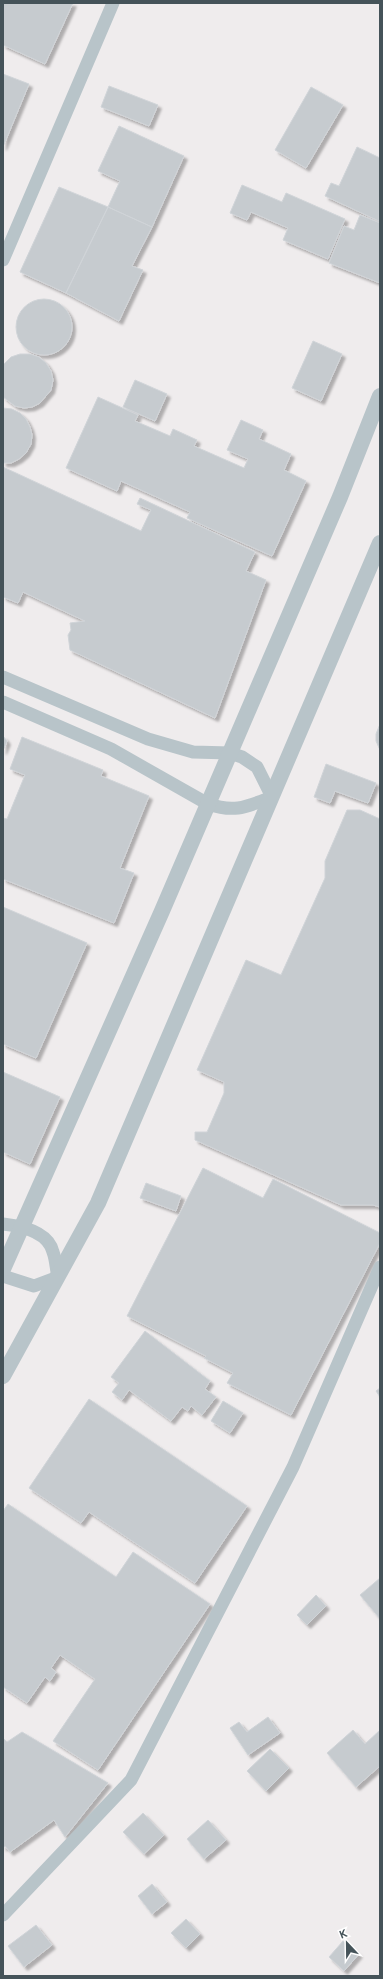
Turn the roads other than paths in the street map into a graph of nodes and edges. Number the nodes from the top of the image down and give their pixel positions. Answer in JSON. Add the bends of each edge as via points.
{"nodes":[{"id":1,"x":113,"y":3,"type":"edge"},
{"id":2,"x":3,"y":260,"type":"edge"},
{"id":3,"x":380,"y":396,"type":"edge"},
{"id":4,"x":380,"y":543,"type":"edge"},
{"id":5,"x":3,"y":677,"type":"edge"},
{"id":6,"x":3,"y":702,"type":"edge"},
{"id":7,"x":230,"y":754,"type":"junction"},
{"id":8,"x":272,"y":797,"type":"junction"},
{"id":9,"x":208,"y":804,"type":"junction"},
{"id":10,"x":3,"y":1224,"type":"edge"},
{"id":11,"x":23,"y":1226,"type":"junction"},
{"id":12,"x":380,"y":1267,"type":"edge"},
{"id":13,"x":3,"y":1269,"type":"edge"},
{"id":14,"x":3,"y":1276,"type":"edge"},
{"id":15,"x":58,"y":1277,"type":"junction"},
{"id":16,"x":3,"y":1376,"type":"edge"},
{"id":17,"x":3,"y":1915,"type":"edge"}],
"edges":[{"from":1,"to":2,"type":"street"},
{"from":3,"to":7,"type":"street","via":[[340,497]]},
{"from":4,"to":8,"type":"street"},
{"from":5,"to":7,"type":"street","via":[[148,739],[193,752]]},
{"from":6,"to":9,"type":"street","via":[[111,749]]},
{"from":7,"to":8,"type":"street","via":[[242,757],[257,767]]},
{"from":7,"to":9,"type":"street"},
{"from":8,"to":9,"type":"street","via":[[243,808],[224,809]]},
{"from":8,"to":15,"type":"street","via":[[98,1203]]},
{"from":9,"to":11,"type":"street"},
{"from":10,"to":11,"type":"street"},
{"from":11,"to":13,"type":"street"},
{"from":11,"to":15,"type":"street","via":[[44,1237],[53,1250]]},
{"from":12,"to":17,"type":"street","via":[[293,1467],[131,1780]]},
{"from":14,"to":15,"type":"street","via":[[34,1286]]},
{"from":15,"to":16,"type":"street"}]}
